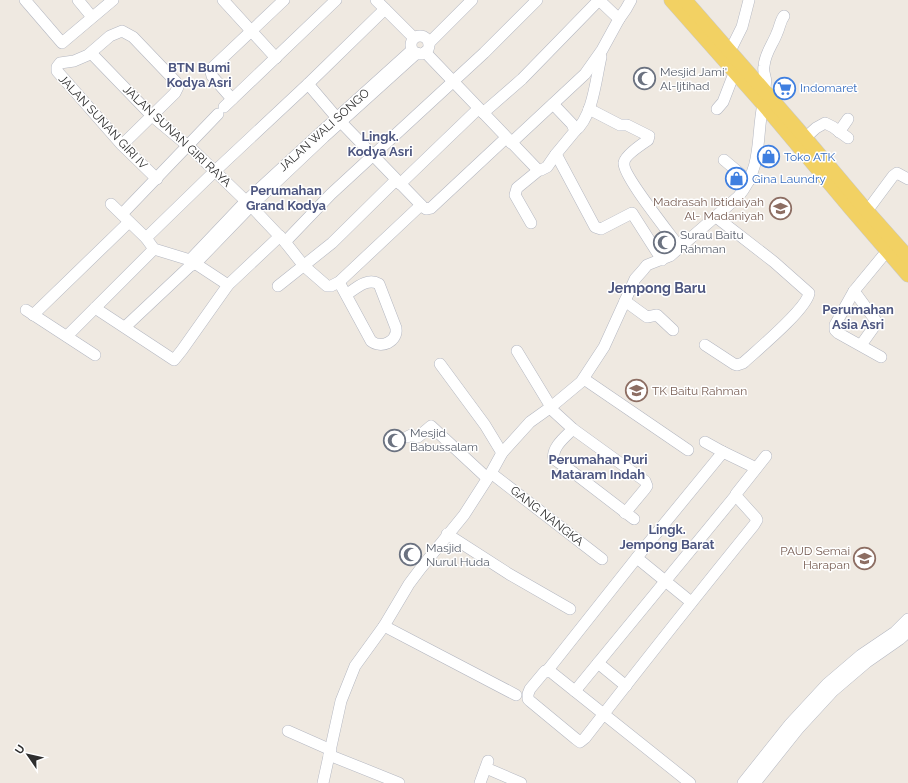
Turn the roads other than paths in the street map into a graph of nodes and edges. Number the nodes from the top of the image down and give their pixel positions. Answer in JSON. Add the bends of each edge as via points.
{"nodes":[{"id":1,"x":25,"y":0,"type":"edge"},
{"id":2,"x":78,"y":0,"type":"edge"},
{"id":3,"x":113,"y":0,"type":"edge"},
{"id":4,"x":284,"y":0,"type":"edge"},
{"id":5,"x":336,"y":0,"type":"edge"},
{"id":6,"x":462,"y":0,"type":"edge"},
{"id":7,"x":472,"y":0,"type":"edge"},
{"id":8,"x":537,"y":0,"type":"edge"},
{"id":9,"x":599,"y":0,"type":"edge"},
{"id":10,"x":631,"y":0,"type":"edge"},
{"id":11,"x":671,"y":0,"type":"edge"},
{"id":12,"x":685,"y":0,"type":"edge"},
{"id":13,"x":749,"y":0,"type":"edge"},
{"id":14,"x":230,"y":2,"type":"edge"},
{"id":15,"x":381,"y":3,"type":"edge"},
{"id":16,"x":615,"y":16,"type":"junction"},
{"id":17,"x":784,"y":16,"type":"dead end"},
{"id":18,"x":92,"y":17,"type":"junction"},
{"id":19,"x":694,"y":17,"type":"junction"},
{"id":20,"x":252,"y":32,"type":"junction"},
{"id":21,"x":420,"y":45,"type":"junction"},
{"id":22,"x":602,"y":50,"type":"junction"},
{"id":23,"x":730,"y":51,"type":"junction"},
{"id":24,"x":91,"y":53,"type":"junction"},
{"id":25,"x":276,"y":58,"type":"junction"},
{"id":26,"x":735,"y":71,"type":"junction"},
{"id":27,"x":454,"y":81,"type":"junction"},
{"id":28,"x":308,"y":84,"type":"junction"},
{"id":29,"x":764,"y":97,"type":"junction"},
{"id":30,"x":554,"y":104,"type":"junction"},
{"id":31,"x":225,"y":107,"type":"junction"},
{"id":32,"x":589,"y":109,"type":"junction"},
{"id":33,"x":717,"y":109,"type":"dead end"},
{"id":34,"x":481,"y":111,"type":"junction"},
{"id":35,"x":152,"y":116,"type":"junction"},
{"id":36,"x":337,"y":118,"type":"junction"},
{"id":37,"x":848,"y":119,"type":"dead end"},
{"id":38,"x":575,"y":131,"type":"junction"},
{"id":39,"x":797,"y":134,"type":"junction"},
{"id":40,"x":509,"y":140,"type":"junction"},
{"id":41,"x":122,"y":145,"type":"junction"},
{"id":42,"x":188,"y":146,"type":"junction"},
{"id":43,"x":556,"y":154,"type":"junction"},
{"id":44,"x":373,"y":155,"type":"junction"},
{"id":45,"x":724,"y":160,"type":"dead end"},
{"id":46,"x":536,"y":168,"type":"junction"},
{"id":47,"x":215,"y":170,"type":"junction"},
{"id":48,"x":157,"y":179,"type":"junction"},
{"id":49,"x":908,"y":179,"type":"edge"},
{"id":50,"x":749,"y":181,"type":"junction"},
{"id":51,"x":398,"y":182,"type":"junction"},
{"id":52,"x":111,"y":204,"type":"dead end"},
{"id":53,"x":249,"y":204,"type":"junction"},
{"id":54,"x":427,"y":206,"type":"junction"},
{"id":55,"x":867,"y":211,"type":"junction"},
{"id":56,"x":716,"y":217,"type":"junction"},
{"id":57,"x":126,"y":218,"type":"junction"},
{"id":58,"x":531,"y":223,"type":"dead end"},
{"id":59,"x":146,"y":238,"type":"junction"},
{"id":60,"x":282,"y":239,"type":"junction"},
{"id":61,"x":680,"y":248,"type":"junction"},
{"id":62,"x":154,"y":249,"type":"junction"},
{"id":63,"x":887,"y":250,"type":"junction"},
{"id":64,"x":908,"y":257,"type":"edge"},
{"id":65,"x":662,"y":260,"type":"junction"},
{"id":66,"x":192,"y":263,"type":"junction"},
{"id":67,"x":304,"y":266,"type":"junction"},
{"id":68,"x":908,"y":275,"type":"edge"},
{"id":69,"x":339,"y":282,"type":"junction"},
{"id":70,"x":228,"y":285,"type":"junction"},
{"id":71,"x":278,"y":286,"type":"dead end"},
{"id":72,"x":854,"y":291,"type":"junction"},
{"id":73,"x":346,"y":295,"type":"junction"},
{"id":74,"x":625,"y":301,"type":"junction"},
{"id":75,"x":96,"y":308,"type":"junction"},
{"id":76,"x":125,"y":327,"type":"junction"},
{"id":77,"x":673,"y":330,"type":"dead end"},
{"id":78,"x":67,"y":336,"type":"junction"},
{"id":79,"x":705,"y":345,"type":"dead end"},
{"id":80,"x":861,"y":346,"type":"junction"},
{"id":81,"x":517,"y":351,"type":"dead end"},
{"id":82,"x":94,"y":355,"type":"dead end"},
{"id":83,"x":881,"y":356,"type":"dead end"},
{"id":84,"x":440,"y":364,"type":"dead end"},
{"id":85,"x":584,"y":379,"type":"junction"},
{"id":86,"x":551,"y":408,"type":"junction"},
{"id":87,"x":572,"y":429,"type":"junction"},
{"id":88,"x":407,"y":437,"type":"dead end"},
{"id":89,"x":705,"y":442,"type":"dead end"},
{"id":90,"x":688,"y":450,"type":"dead end"},
{"id":91,"x":723,"y":452,"type":"junction"},
{"id":92,"x":502,"y":453,"type":"junction"},
{"id":93,"x":766,"y":456,"type":"dead end"},
{"id":94,"x":756,"y":468,"type":"junction"},
{"id":95,"x":489,"y":476,"type":"junction"},
{"id":96,"x":736,"y":495,"type":"junction"},
{"id":97,"x":625,"y":513,"type":"junction"},
{"id":98,"x":634,"y":519,"type":"dead end"},
{"id":99,"x":447,"y":534,"type":"junction"},
{"id":100,"x":637,"y":558,"type":"junction"},
{"id":101,"x":602,"y":559,"type":"dead end"},
{"id":102,"x":665,"y":581,"type":"junction"},
{"id":103,"x":692,"y":602,"type":"junction"},
{"id":104,"x":570,"y":609,"type":"dead end"},
{"id":105,"x":908,"y":619,"type":"edge"},
{"id":106,"x":384,"y":626,"type":"junction"},
{"id":107,"x":908,"y":632,"type":"edge"},
{"id":108,"x":598,"y":664,"type":"junction"},
{"id":109,"x":547,"y":671,"type":"junction"},
{"id":110,"x":626,"y":686,"type":"junction"},
{"id":111,"x":575,"y":692,"type":"junction"},
{"id":112,"x":516,"y":695,"type":"dead end"},
{"id":113,"x":813,"y":705,"type":"junction"},
{"id":114,"x":603,"y":715,"type":"junction"},
{"id":115,"x":288,"y":731,"type":"dead end"},
{"id":116,"x":328,"y":751,"type":"junction"},
{"id":117,"x":323,"y":783,"type":"edge"},
{"id":118,"x":399,"y":783,"type":"edge"},
{"id":119,"x":480,"y":783,"type":"edge"},
{"id":120,"x":521,"y":783,"type":"edge"},
{"id":121,"x":690,"y":783,"type":"edge"},
{"id":122,"x":743,"y":783,"type":"edge"},
{"id":123,"x":755,"y":783,"type":"edge"}],
"edges":[{"from":1,"to":18,"type":"street","via":[[62,43]]},
{"from":2,"to":18,"type":"street"},
{"from":3,"to":18,"type":"street"},
{"from":4,"to":20,"type":"street"},
{"from":5,"to":25,"type":"street"},
{"from":6,"to":21,"type":"street","name":"JALAN WALI SONGO"},
{"from":7,"to":21,"type":"street","name":"JALAN WALI SONGO"},
{"from":8,"to":27,"type":"street"},
{"from":9,"to":16,"type":"street"},
{"from":9,"to":34,"type":"street","via":[[522,79]]},
{"from":10,"to":16,"type":"street","via":[[626,9]]},
{"from":11,"to":19,"type":"main road"},
{"from":12,"to":19,"type":"main road"},
{"from":13,"to":23,"type":"street","via":[[742,27]]},
{"from":14,"to":20,"type":"street"},
{"from":15,"to":21,"type":"street"},
{"from":15,"to":28,"type":"street"},
{"from":16,"to":22,"type":"street"},
{"from":17,"to":29,"type":"street","via":[[764,62],[767,80]]},
{"from":19,"to":23,"type":"main road"},
{"from":19,"to":26,"type":"main road"},
{"from":20,"to":25,"type":"street"},
{"from":20,"to":31,"type":"street","via":[[212,68],[212,76]]},
{"from":21,"to":27,"type":"street"},
{"from":21,"to":36,"type":"street","name":"JALAN WALI SONGO"},
{"from":22,"to":30,"type":"street","via":[[584,74]]},
{"from":22,"to":32,"type":"street"},
{"from":23,"to":29,"type":"main road"},
{"from":24,"to":35,"type":"street","name":"JALAN SUNAN GIRI RAYA"},
{"from":24,"to":35,"type":"street","via":[[110,36],[122,31],[133,37],[178,87]]},
{"from":24,"to":41,"type":"street","name":"JALAN SUNAN GIRI IV","via":[[74,61],[60,63],[58,73]]},
{"from":25,"to":31,"type":"street"},
{"from":26,"to":29,"type":"main road"},
{"from":26,"to":33,"type":"street","via":[[723,102]]},
{"from":27,"to":34,"type":"street"},
{"from":27,"to":44,"type":"street"},
{"from":28,"to":36,"type":"street"},
{"from":28,"to":47,"type":"street"},
{"from":29,"to":39,"type":"main road"},
{"from":29,"to":50,"type":"street","via":[[757,156]]},
{"from":30,"to":38,"type":"street"},
{"from":30,"to":40,"type":"street"},
{"from":31,"to":42,"type":"street"},
{"from":32,"to":38,"type":"street","via":[[582,124]]},
{"from":32,"to":61,"type":"street","via":[[649,137],[626,158],[624,168]]},
{"from":34,"to":40,"type":"street"},
{"from":34,"to":51,"type":"street"},
{"from":35,"to":41,"type":"street"},
{"from":35,"to":42,"type":"street","name":"JALAN SUNAN GIRI RAYA"},
{"from":36,"to":44,"type":"street"},
{"from":36,"to":53,"type":"street","name":"JALAN WALI SONGO"},
{"from":37,"to":39,"type":"street","via":[[844,135],[825,123]]},
{"from":38,"to":43,"type":"street"},
{"from":39,"to":55,"type":"main road"},
{"from":39,"to":63,"type":"main road"},
{"from":40,"to":46,"type":"street"},
{"from":40,"to":54,"type":"street"},
{"from":41,"to":48,"type":"street","name":"JALAN SUNAN GIRI IV"},
{"from":42,"to":47,"type":"street","name":"JALAN SUNAN GIRI RAYA"},
{"from":42,"to":48,"type":"street"},
{"from":43,"to":46,"type":"street","via":[[547,167]]},
{"from":43,"to":65,"type":"street","via":[[595,227],[601,229],[632,213]]},
{"from":44,"to":51,"type":"street"},
{"from":44,"to":60,"type":"street"},
{"from":45,"to":50,"type":"street"},
{"from":46,"to":58,"type":"street","via":[[517,188],[515,195]]},
{"from":47,"to":53,"type":"street","name":"JALAN SUNAN GIRI RAYA"},
{"from":47,"to":59,"type":"street"},
{"from":48,"to":57,"type":"street"},
{"from":49,"to":55,"type":"street","via":[[897,174],[893,176]]},
{"from":50,"to":56,"type":"street","via":[[738,197]]},
{"from":51,"to":54,"type":"street"},
{"from":51,"to":67,"type":"street"},
{"from":52,"to":57,"type":"street"},
{"from":53,"to":60,"type":"street","name":"JALAN SUNAN GIRI RAYA"},
{"from":53,"to":66,"type":"street","name":"JALAN WALI SONGO"},
{"from":54,"to":69,"type":"street"},
{"from":55,"to":64,"type":"main road"},
{"from":56,"to":61,"type":"street"},
{"from":56,"to":79,"type":"street","via":[[809,293],[807,300],[791,318],[743,363],[734,364]]},
{"from":57,"to":59,"type":"street"},
{"from":57,"to":78,"type":"street","via":[[30,313]]},
{"from":59,"to":62,"type":"street"},
{"from":60,"to":67,"type":"street","name":"JALAN SUNAN GIRI RAYA"},
{"from":60,"to":70,"type":"street"},
{"from":61,"to":65,"type":"street"},
{"from":62,"to":66,"type":"street"},
{"from":62,"to":75,"type":"street"},
{"from":63,"to":68,"type":"main road"},
{"from":63,"to":72,"type":"street"},
{"from":65,"to":74,"type":"street","via":[[643,270],[635,279]]},
{"from":66,"to":70,"type":"street"},
{"from":66,"to":76,"type":"street","name":"JALAN WALI SONGO"},
{"from":67,"to":69,"type":"street","name":"JALAN SUNAN GIRI RAYA","via":[[329,287]]},
{"from":67,"to":71,"type":"street"},
{"from":69,"to":73,"type":"street"},
{"from":70,"to":76,"type":"street","via":[[174,360]]},
{"from":72,"to":80,"type":"street","via":[[876,321]]},
{"from":72,"to":80,"type":"street","via":[[835,327],[838,333]]},
{"from":73,"to":73,"type":"street","via":[[371,341],[380,345],[392,340],[396,330],[379,284],[366,282]]},
{"from":74,"to":77,"type":"street","via":[[647,317],[657,315]]},
{"from":74,"to":85,"type":"street","via":[[604,347]]},
{"from":75,"to":76,"type":"street"},
{"from":75,"to":78,"type":"street"},
{"from":78,"to":82,"type":"street"},
{"from":80,"to":83,"type":"street"},
{"from":81,"to":86,"type":"street"},
{"from":84,"to":92,"type":"street","via":[[485,425]]},
{"from":85,"to":86,"type":"street"},
{"from":85,"to":90,"type":"street"},
{"from":86,"to":87,"type":"street"},
{"from":86,"to":92,"type":"street","via":[[530,422]]},
{"from":87,"to":97,"type":"street","via":[[555,449],[554,460]]},
{"from":87,"to":97,"type":"street","via":[[645,481],[647,486]]},
{"from":88,"to":95,"type":"street","name":"GANG NANGKA","via":[[418,437],[431,426]]},
{"from":89,"to":91,"type":"street"},
{"from":91,"to":94,"type":"street"},
{"from":91,"to":100,"type":"street"},
{"from":92,"to":95,"type":"street"},
{"from":93,"to":94,"type":"street"},
{"from":94,"to":96,"type":"street"},
{"from":95,"to":99,"type":"street","via":[[464,515]]},
{"from":95,"to":101,"type":"street","name":"GANG NANGKA"},
{"from":96,"to":102,"type":"street"},
{"from":96,"to":103,"type":"street","via":[[757,520]]},
{"from":97,"to":98,"type":"street"},
{"from":99,"to":104,"type":"street"},
{"from":99,"to":106,"type":"street","via":[[421,568]]},
{"from":100,"to":102,"type":"street"},
{"from":100,"to":109,"type":"street"},
{"from":102,"to":103,"type":"street"},
{"from":102,"to":108,"type":"street"},
{"from":103,"to":110,"type":"street"},
{"from":105,"to":113,"type":"street","via":[[895,632],[826,684]]},
{"from":106,"to":112,"type":"street"},
{"from":106,"to":116,"type":"street","via":[[351,674]]},
{"from":107,"to":113,"type":"street"},
{"from":108,"to":110,"type":"street"},
{"from":108,"to":111,"type":"street"},
{"from":109,"to":111,"type":"street"},
{"from":109,"to":114,"type":"street","via":[[530,690],[528,699],[576,739],[582,741]]},
{"from":110,"to":114,"type":"street"},
{"from":111,"to":114,"type":"street"},
{"from":113,"to":122,"type":"street","via":[[790,724]]},
{"from":113,"to":123,"type":"street"},
{"from":114,"to":121,"type":"street"},
{"from":115,"to":116,"type":"street"},
{"from":116,"to":117,"type":"street"},
{"from":116,"to":118,"type":"street"},
{"from":119,"to":120,"type":"street","via":[[487,764]]}]}
